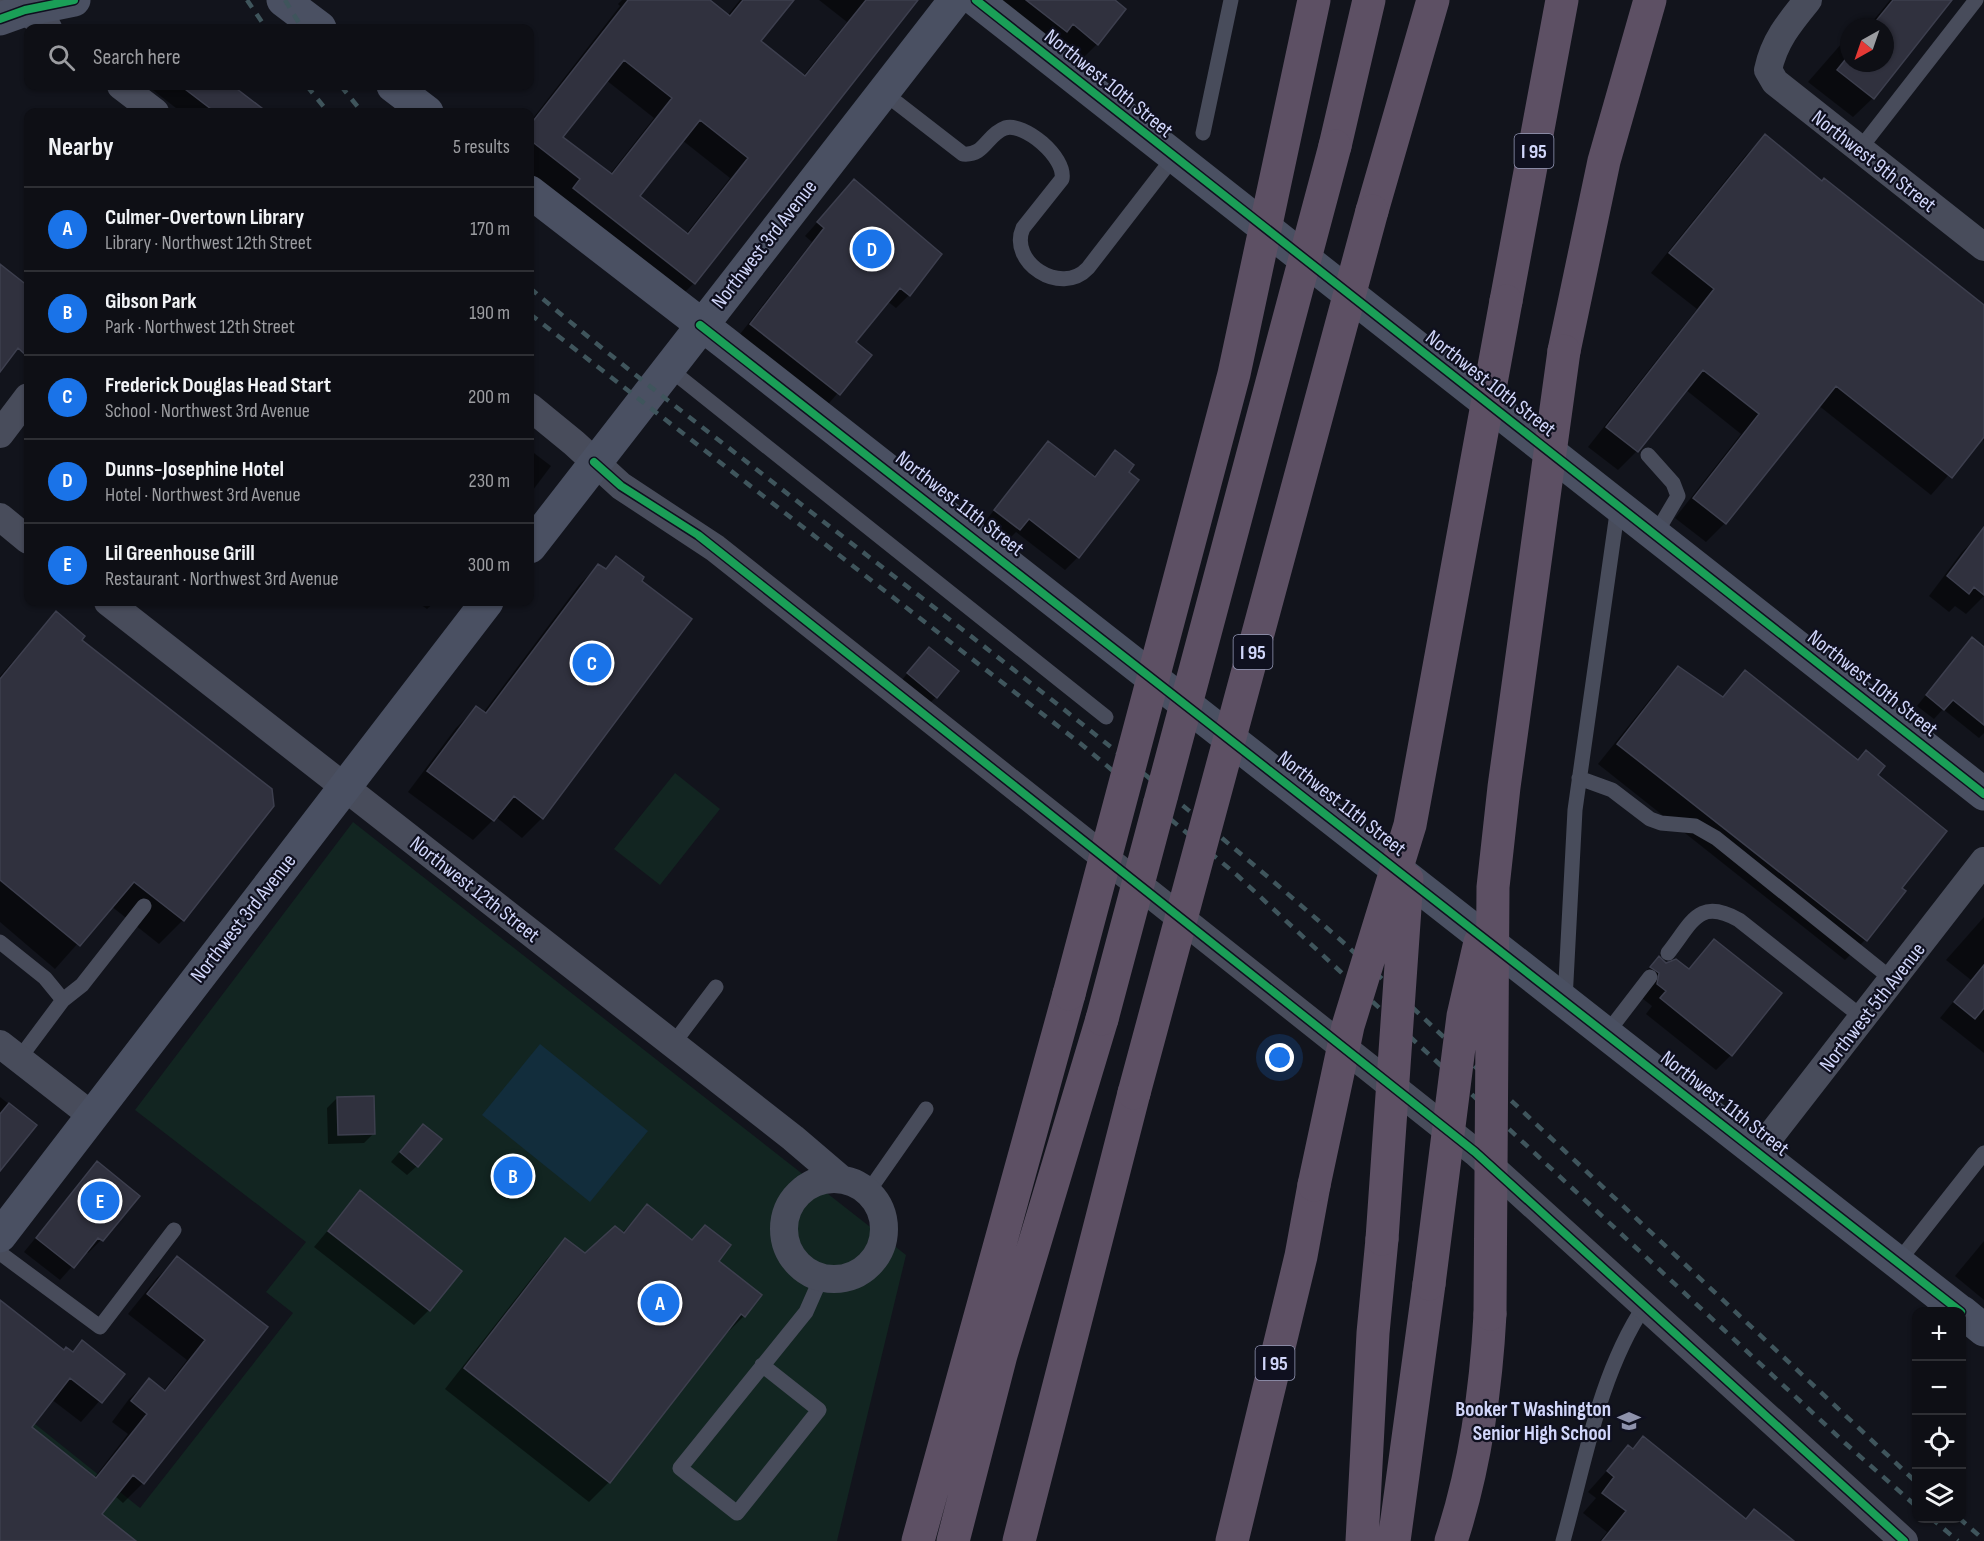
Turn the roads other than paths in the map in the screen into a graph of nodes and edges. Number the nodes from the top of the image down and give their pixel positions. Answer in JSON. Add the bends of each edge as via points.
{"nodes":[{"id":1,"x":74,"y":0,"type":"edge"},
{"id":2,"x":283,"y":0,"type":"edge"},
{"id":3,"x":955,"y":0,"type":"edge"},
{"id":4,"x":976,"y":0,"type":"edge"},
{"id":5,"x":1231,"y":0,"type":"edge"},
{"id":6,"x":1314,"y":0,"type":"edge"},
{"id":7,"x":1369,"y":0,"type":"edge"},
{"id":8,"x":1433,"y":0,"type":"edge"},
{"id":9,"x":1562,"y":0,"type":"edge"},
{"id":10,"x":1650,"y":0,"type":"edge"},
{"id":11,"x":1808,"y":0,"type":"edge"},
{"id":12,"x":1976,"y":0,"type":"edge"},
{"id":13,"x":21,"y":15,"type":"edge"},
{"id":14,"x":315,"y":24,"type":"edge"},
{"id":15,"x":126,"y":90,"type":"edge"},
{"id":16,"x":398,"y":90,"type":"edge"},
{"id":17,"x":883,"y":92,"type":"junction"},
{"id":18,"x":150,"y":108,"type":"edge"},
{"id":19,"x":422,"y":108,"type":"edge"},
{"id":20,"x":1203,"y":133,"type":"dead end"},
{"id":21,"x":1859,"y":150,"type":"junction"},
{"id":22,"x":1173,"y":158,"type":"junction"},
{"id":23,"x":534,"y":195,"type":"edge"},
{"id":24,"x":1984,"y":248,"type":"edge"},
{"id":25,"x":700,"y":325,"type":"junction"},
{"id":26,"x":667,"y":367,"type":"junction"},
{"id":27,"x":24,"y":403,"type":"edge"},
{"id":28,"x":534,"y":410,"type":"edge"},
{"id":29,"x":0,"y":434,"type":"edge"},
{"id":30,"x":1648,"y":455,"type":"dead end"},
{"id":31,"x":594,"y":462,"type":"junction"},
{"id":32,"x":1618,"y":506,"type":"junction"},
{"id":33,"x":0,"y":517,"type":"edge"},
{"id":34,"x":1655,"y":535,"type":"junction"},
{"id":35,"x":24,"y":537,"type":"edge"},
{"id":36,"x":534,"y":542,"type":"edge"},
{"id":37,"x":113,"y":606,"type":"edge"},
{"id":38,"x":484,"y":606,"type":"edge"},
{"id":39,"x":1106,"y":717,"type":"dead end"},
{"id":40,"x":1579,"y":778,"type":"junction"},
{"id":41,"x":344,"y":787,"type":"junction"},
{"id":42,"x":1984,"y":794,"type":"edge"},
{"id":43,"x":1410,"y":825,"type":"junction"},
{"id":44,"x":1984,"y":861,"type":"edge"},
{"id":45,"x":1493,"y":887,"type":"junction"},
{"id":46,"x":144,"y":906,"type":"dead end"},
{"id":47,"x":0,"y":942,"type":"edge"},
{"id":48,"x":1668,"y":953,"type":"dead end"},
{"id":49,"x":1650,"y":977,"type":"dead end"},
{"id":50,"x":1893,"y":980,"type":"junction"},
{"id":51,"x":716,"y":987,"type":"dead end"},
{"id":52,"x":63,"y":1000,"type":"junction"},
{"id":53,"x":1565,"y":1000,"type":"junction"},
{"id":54,"x":1863,"y":1018,"type":"junction"},
{"id":55,"x":1607,"y":1033,"type":"junction"},
{"id":56,"x":673,"y":1044,"type":"junction"},
{"id":57,"x":9,"y":1051,"type":"edge"},
{"id":58,"x":926,"y":1109,"type":"dead end"},
{"id":59,"x":91,"y":1115,"type":"junction"},
{"id":60,"x":1758,"y":1152,"type":"junction"},
{"id":61,"x":1984,"y":1153,"type":"edge"},
{"id":62,"x":841,"y":1179,"type":"junction"},
{"id":63,"x":868,"y":1192,"type":"junction"},
{"id":64,"x":174,"y":1230,"type":"dead end"},
{"id":65,"x":0,"y":1236,"type":"edge"},
{"id":66,"x":0,"y":1253,"type":"edge"},
{"id":67,"x":1898,"y":1262,"type":"junction"},
{"id":68,"x":822,"y":1278,"type":"junction"},
{"id":69,"x":1645,"y":1305,"type":"junction"},
{"id":70,"x":1955,"y":1307,"type":"edge"},
{"id":71,"x":1966,"y":1316,"type":"edge"},
{"id":72,"x":1984,"y":1330,"type":"edge"},
{"id":73,"x":762,"y":1365,"type":"junction"},
{"id":74,"x":918,"y":1541,"type":"edge"},
{"id":75,"x":953,"y":1541,"type":"edge"},
{"id":76,"x":1019,"y":1541,"type":"edge"},
{"id":77,"x":1232,"y":1541,"type":"edge"},
{"id":78,"x":1362,"y":1541,"type":"edge"},
{"id":79,"x":1394,"y":1541,"type":"edge"},
{"id":80,"x":1451,"y":1541,"type":"edge"},
{"id":81,"x":1563,"y":1541,"type":"edge"},
{"id":82,"x":1904,"y":1541,"type":"edge"}],
"edges":[{"from":1,"to":13,"type":"street"},
{"from":2,"to":14,"type":"street"},
{"from":3,"to":17,"type":"street","name":"Northwest 3rd Avenue"},
{"from":4,"to":22,"type":"street","name":"Northwest 10th Street"},
{"from":5,"to":20,"type":"lane"},
{"from":6,"to":74,"type":"highway","bridge":true,"via":[[1234,374]]},
{"from":7,"to":75,"type":"highway","bridge":true,"via":[[1335,146],[1102,1019],[1001,1354]]},
{"from":8,"to":76,"type":"highway","number":"I 95","bridge":true,"via":[[1134,1093]]},
{"from":9,"to":43,"type":"highway","number":"I 95","bridge":true},
{"from":10,"to":45,"type":"highway","bridge":true,"via":[[1604,161],[1564,351]]},
{"from":11,"to":21,"type":"street","name":"Northwest 9th Street","via":[[1777,42],[1768,70],[1786,93]]},
{"from":12,"to":21,"type":"lane"},
{"from":15,"to":18,"type":"street"},
{"from":16,"to":19,"type":"street"},
{"from":17,"to":22,"type":"lane","via":[[963,154],[978,153],[1008,127],[1026,132],[1056,156],[1062,178],[1019,238],[1025,258],[1050,278],[1061,281],[1088,268]]},
{"from":17,"to":25,"type":"street","name":"Northwest 3rd Avenue"},
{"from":21,"to":24,"type":"street","name":"Northwest 9th Street"},
{"from":22,"to":32,"type":"street","name":"Northwest 10th Street"},
{"from":23,"to":25,"type":"street","name":"Northwest 11th Street"},
{"from":25,"to":26,"type":"street","name":"Northwest 3rd Avenue"},
{"from":25,"to":53,"type":"street","name":"Northwest 11th Street"},
{"from":26,"to":31,"type":"street","name":"Northwest 3rd Avenue"},
{"from":26,"to":39,"type":"lane"},
{"from":27,"to":29,"type":"street"},
{"from":28,"to":31,"type":"street"},
{"from":30,"to":34,"type":"lane","via":[[1673,483],[1678,496]]},
{"from":31,"to":36,"type":"street","name":"Northwest 3rd Avenue"},
{"from":31,"to":69,"type":"street","via":[[621,486],[748,574],[1439,1122]]},
{"from":32,"to":34,"type":"street","name":"Northwest 10th Street"},
{"from":32,"to":40,"type":"lane"},
{"from":33,"to":35,"type":"street"},
{"from":34,"to":42,"type":"street","name":"Northwest 10th Street"},
{"from":37,"to":41,"type":"street","name":"Northwest 12th Street"},
{"from":38,"to":41,"type":"street","name":"Northwest 3rd Avenue"},
{"from":40,"to":50,"type":"lane","via":[[1612,790],[1661,824],[1695,826],[1716,838]]},
{"from":40,"to":53,"type":"lane"},
{"from":41,"to":56,"type":"street","name":"Northwest 12th Street"},
{"from":41,"to":59,"type":"street","name":"Northwest 3rd Avenue"},
{"from":43,"to":77,"type":"highway","number":"I 95","bridge":true,"via":[[1348,1026],[1298,1268]]},
{"from":43,"to":78,"type":"highway","bridge":true},
{"from":44,"to":50,"type":"street","name":"Northwest 5th Avenue"},
{"from":45,"to":79,"type":"highway","bridge":true,"via":[[1463,1016]]},
{"from":45,"to":80,"type":"highway","bridge":true,"via":[[1490,1314],[1473,1456]]},
{"from":46,"to":52,"type":"lane","via":[[82,985]]},
{"from":47,"to":52,"type":"lane","via":[[45,978]]},
{"from":48,"to":54,"type":"lane","via":[[1697,916],[1708,910],[1720,910],[1739,920]]},
{"from":49,"to":55,"type":"lane"},
{"from":50,"to":54,"type":"street","name":"Northwest 5th Avenue"},
{"from":51,"to":56,"type":"lane"},
{"from":52,"to":57,"type":"lane"},
{"from":53,"to":55,"type":"street","name":"Northwest 11th Street"},
{"from":54,"to":60,"type":"street","name":"Northwest 5th Avenue"},
{"from":55,"to":60,"type":"street","name":"Northwest 11th Street"},
{"from":56,"to":62,"type":"street","name":"Northwest 12th Street"},
{"from":57,"to":59,"type":"street"},
{"from":58,"to":63,"type":"lane"},
{"from":59,"to":65,"type":"street","name":"Northwest 3rd Avenue"},
{"from":60,"to":67,"type":"street","name":"Northwest 11th Street"},
{"from":61,"to":67,"type":"lane"},
{"from":62,"to":63,"type":"street","name":"Northwest 12th Street"},
{"from":62,"to":68,"type":"street","via":[[824,1179],[808,1185],[786,1211],[785,1245],[806,1271]]},
{"from":63,"to":68,"type":"street","via":[[883,1221],[884,1238],[878,1253],[854,1275]]},
{"from":64,"to":66,"type":"lane","via":[[100,1327]]},
{"from":67,"to":70,"type":"street","name":"Northwest 11th Street"},
{"from":68,"to":73,"type":"lane","via":[[806,1312]]},
{"from":69,"to":81,"type":"lane","via":[[1621,1343]]},
{"from":69,"to":82,"type":"street"},
{"from":71,"to":72,"type":"street","name":"Northwest 11th Street"},
{"from":73,"to":73,"type":"lane","via":[[680,1467],[736,1513],[819,1410]]}]}
